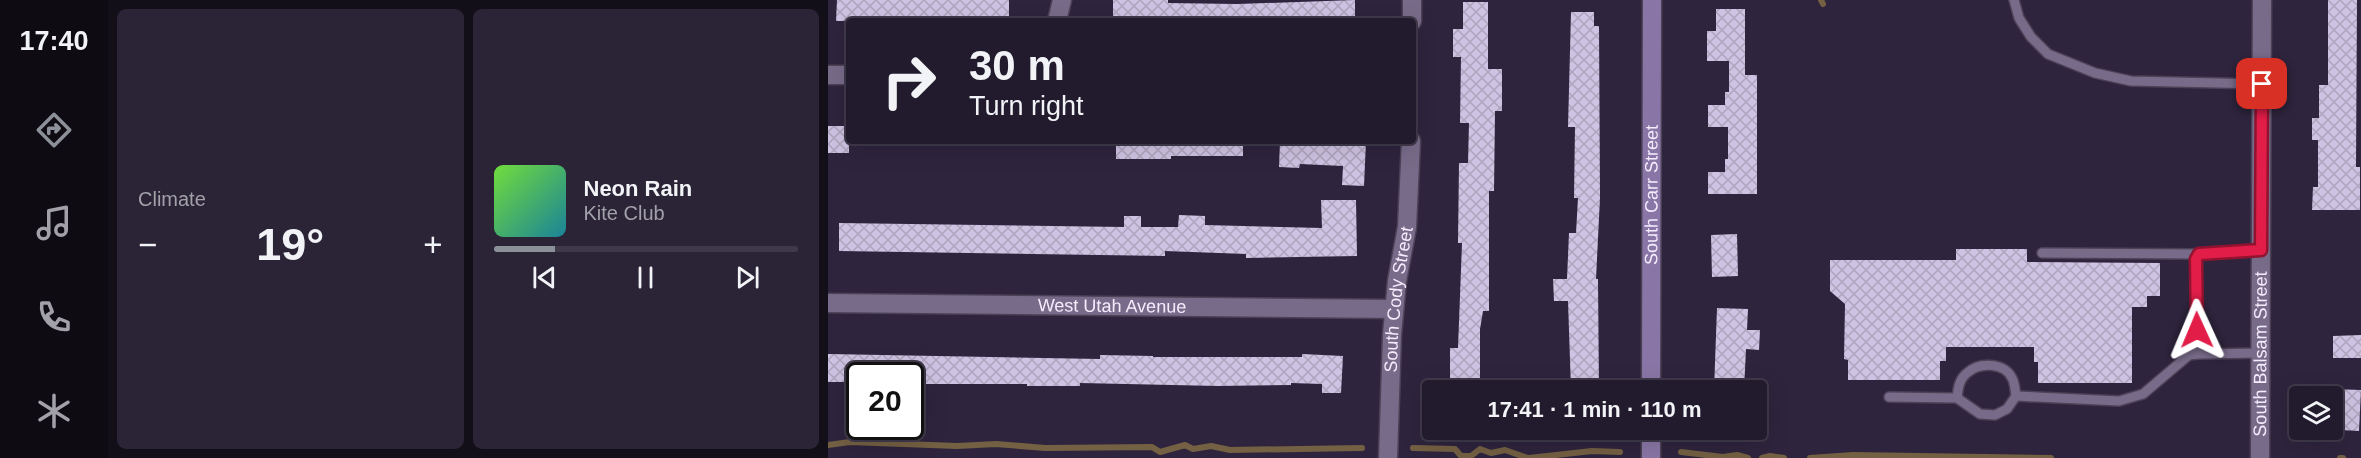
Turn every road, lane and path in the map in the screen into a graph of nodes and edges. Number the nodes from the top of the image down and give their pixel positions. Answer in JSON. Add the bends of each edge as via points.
{"nodes":[{"id":1,"x":1062,"y":0,"type":"edge"},
{"id":2,"x":1412,"y":0,"type":"edge"},
{"id":3,"x":1652,"y":0,"type":"edge"},
{"id":4,"x":2014,"y":0,"type":"edge"},
{"id":5,"x":2262,"y":0,"type":"edge"},
{"id":6,"x":1058,"y":18,"type":"edge"},
{"id":7,"x":1412,"y":18,"type":"edge"},
{"id":8,"x":828,"y":75,"type":"edge"},
{"id":9,"x":846,"y":75,"type":"edge"},
{"id":10,"x":2262,"y":84,"type":"junction"},
{"id":11,"x":1411,"y":144,"type":"edge"},
{"id":12,"x":2261,"y":250,"type":"junction"},
{"id":13,"x":2042,"y":253,"type":"dead end"},
{"id":14,"x":2199,"y":254,"type":"junction"},
{"id":15,"x":828,"y":303,"type":"edge"},
{"id":16,"x":1394,"y":309,"type":"junction"},
{"id":17,"x":2260,"y":353,"type":"junction"},
{"id":18,"x":2197,"y":354,"type":"junction"},
{"id":19,"x":1651,"y":380,"type":"edge"},
{"id":20,"x":2016,"y":396,"type":"junction"},
{"id":21,"x":1889,"y":397,"type":"dead end"},
{"id":22,"x":1957,"y":398,"type":"junction"},
{"id":23,"x":1651,"y":440,"type":"edge"},
{"id":24,"x":1388,"y":458,"type":"edge"},
{"id":25,"x":1651,"y":458,"type":"edge"},
{"id":26,"x":2260,"y":458,"type":"edge"}],
"edges":[{"from":1,"to":6,"type":"street"},
{"from":2,"to":7,"type":"street"},
{"from":3,"to":19,"type":"street","name":"South Carr Street"},
{"from":4,"to":10,"type":"lane","via":[[2019,18],[2048,54],[2095,73],[2130,81]]},
{"from":5,"to":10,"type":"street","name":"South Balsam Street"},
{"from":8,"to":9,"type":"street"},
{"from":10,"to":12,"type":"street","name":"South Balsam Street"},
{"from":11,"to":16,"type":"street","name":"South Cody Street","via":[[1407,226]]},
{"from":12,"to":14,"type":"lane"},
{"from":12,"to":17,"type":"street","name":"South Balsam Street"},
{"from":13,"to":14,"type":"lane"},
{"from":14,"to":18,"type":"lane"},
{"from":15,"to":16,"type":"street","name":"West Utah Avenue"},
{"from":16,"to":24,"type":"street","name":"South Cody Street"},
{"from":17,"to":18,"type":"lane"},
{"from":17,"to":26,"type":"street","name":"South Balsam Street"},
{"from":18,"to":20,"type":"lane","via":[[2189,355],[2143,394],[2118,401]]},
{"from":20,"to":22,"type":"lane","via":[[2007,409],[1995,415],[1980,414]]},
{"from":20,"to":22,"type":"lane","via":[[2013,379],[2006,370],[1979,366],[1966,373],[1958,386]]},
{"from":21,"to":22,"type":"lane"},
{"from":23,"to":25,"type":"street"}]}
